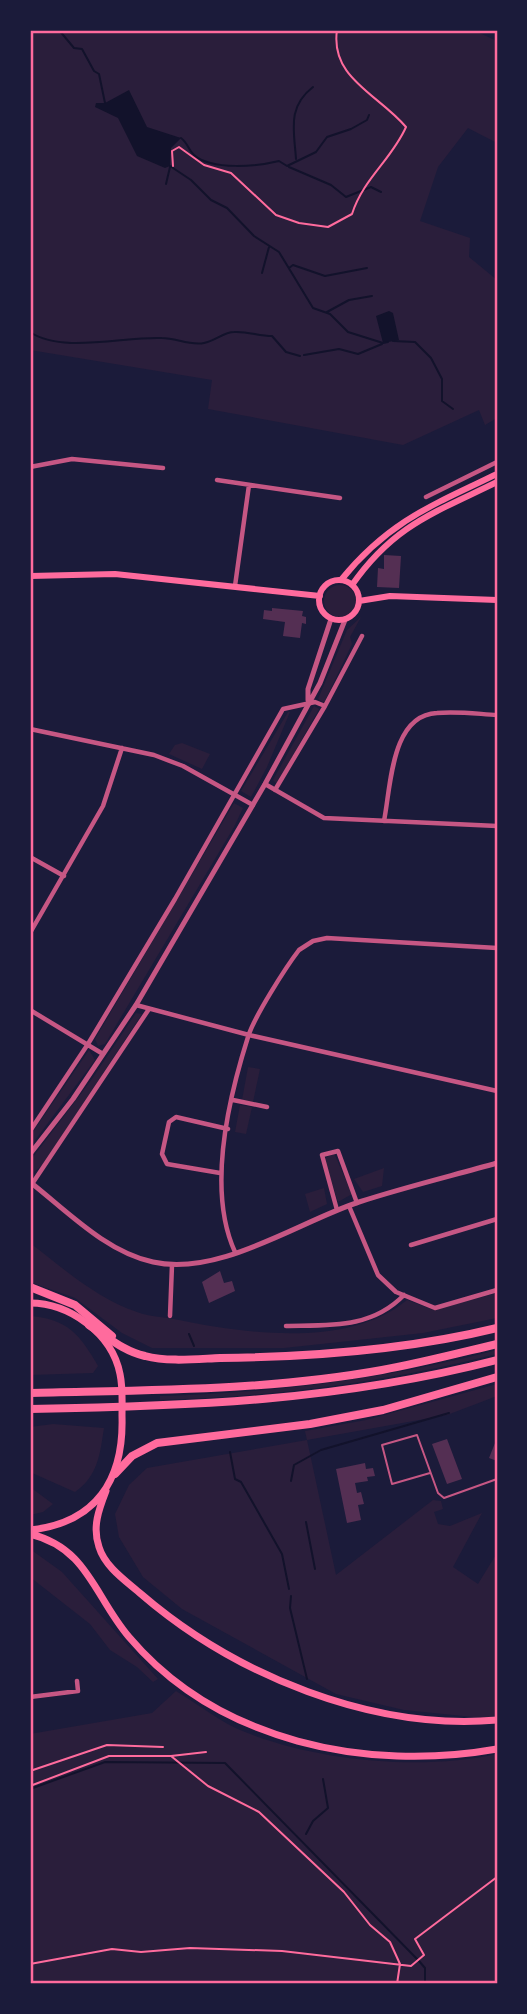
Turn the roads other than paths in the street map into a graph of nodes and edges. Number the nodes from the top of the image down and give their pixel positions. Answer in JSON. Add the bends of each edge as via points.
{"nodes":[{"id":1,"x":497,"y":462,"type":"edge"},
{"id":2,"x":30,"y":467,"type":"edge"},
{"id":3,"x":163,"y":468,"type":"dead end"},
{"id":4,"x":497,"y":474,"type":"edge"},
{"id":5,"x":217,"y":480,"type":"dead end"},
{"id":6,"x":497,"y":482,"type":"edge"},
{"id":7,"x":249,"y":485,"type":"junction"},
{"id":8,"x":426,"y":497,"type":"dead end"},
{"id":9,"x":340,"y":498,"type":"dead end"},
{"id":10,"x":30,"y":576,"type":"edge"},
{"id":11,"x":341,"y":580,"type":"junction"},
{"id":12,"x":352,"y":585,"type":"junction"},
{"id":13,"x":235,"y":586,"type":"junction"},
{"id":14,"x":320,"y":596,"type":"junction"},
{"id":15,"x":497,"y":600,"type":"edge"},
{"id":16,"x":359,"y":601,"type":"junction"},
{"id":17,"x":331,"y":619,"type":"junction"},
{"id":18,"x":345,"y":620,"type":"junction"},
{"id":19,"x":353,"y":637,"type":"dead end"},
{"id":20,"x":307,"y":702,"type":"junction"},
{"id":21,"x":325,"y":706,"type":"junction"},
{"id":22,"x":497,"y":715,"type":"edge"},
{"id":23,"x":30,"y":729,"type":"edge"},
{"id":24,"x":122,"y":748,"type":"junction"},
{"id":25,"x":265,"y":784,"type":"junction"},
{"id":26,"x":275,"y":790,"type":"junction"},
{"id":27,"x":235,"y":794,"type":"junction"},
{"id":28,"x":253,"y":805,"type":"junction"},
{"id":29,"x":384,"y":821,"type":"junction"},
{"id":30,"x":497,"y":826,"type":"edge"},
{"id":31,"x":30,"y":857,"type":"edge"},
{"id":32,"x":64,"y":876,"type":"junction"},
{"id":33,"x":30,"y":933,"type":"edge"},
{"id":34,"x":497,"y":948,"type":"edge"},
{"id":35,"x":136,"y":1005,"type":"junction"},
{"id":36,"x":149,"y":1009,"type":"junction"},
{"id":37,"x":30,"y":1010,"type":"edge"},
{"id":38,"x":248,"y":1035,"type":"junction"},
{"id":39,"x":88,"y":1044,"type":"junction"},
{"id":40,"x":104,"y":1055,"type":"junction"},
{"id":41,"x":497,"y":1091,"type":"edge"},
{"id":42,"x":233,"y":1100,"type":"junction"},
{"id":43,"x":267,"y":1107,"type":"dead end"},
{"id":44,"x":228,"y":1129,"type":"junction"},
{"id":45,"x":30,"y":1131,"type":"edge"},
{"id":46,"x":30,"y":1154,"type":"edge"},
{"id":47,"x":497,"y":1164,"type":"edge"},
{"id":48,"x":220,"y":1173,"type":"junction"},
{"id":49,"x":31,"y":1183,"type":"edge"},
{"id":50,"x":357,"y":1203,"type":"junction"},
{"id":51,"x":349,"y":1206,"type":"junction"},
{"id":52,"x":337,"y":1210,"type":"junction"},
{"id":53,"x":497,"y":1219,"type":"edge"},
{"id":54,"x":411,"y":1245,"type":"dead end"},
{"id":55,"x":235,"y":1252,"type":"junction"},
{"id":56,"x":172,"y":1265,"type":"junction"},
{"id":57,"x":30,"y":1287,"type":"edge"},
{"id":58,"x":497,"y":1290,"type":"edge"},
{"id":59,"x":404,"y":1295,"type":"junction"},
{"id":60,"x":32,"y":1302,"type":"edge"},
{"id":61,"x":170,"y":1316,"type":"dead end"},
{"id":62,"x":89,"y":1325,"type":"junction"},
{"id":63,"x":286,"y":1326,"type":"dead end"},
{"id":64,"x":497,"y":1328,"type":"edge"},
{"id":65,"x":497,"y":1344,"type":"edge"},
{"id":66,"x":131,"y":1351,"type":"junction"},
{"id":67,"x":497,"y":1360,"type":"edge"},
{"id":68,"x":497,"y":1377,"type":"edge"},
{"id":69,"x":30,"y":1393,"type":"edge"},
{"id":70,"x":30,"y":1409,"type":"edge"},
{"id":71,"x":430,"y":1473,"type":"junction"},
{"id":72,"x":115,"y":1474,"type":"junction"},
{"id":73,"x":497,"y":1479,"type":"edge"},
{"id":74,"x":106,"y":1491,"type":"junction"},
{"id":75,"x":30,"y":1532,"type":"edge"},
{"id":76,"x":77,"y":1681,"type":"dead end"},
{"id":77,"x":30,"y":1697,"type":"edge"},
{"id":78,"x":497,"y":1720,"type":"edge"},
{"id":79,"x":497,"y":1749,"type":"edge"}],
"edges":[{"from":1,"to":8,"type":"street"},
{"from":2,"to":3,"type":"street","via":[[72,459]]},
{"from":4,"to":11,"type":"main road","via":[[393,527]]},
{"from":5,"to":7,"type":"street"},
{"from":6,"to":12,"type":"main road","via":[[398,533]]},
{"from":7,"to":9,"type":"street"},
{"from":7,"to":13,"type":"street"},
{"from":10,"to":13,"type":"main road","via":[[115,574]]},
{"from":11,"to":12,"type":"main road"},
{"from":11,"to":14,"type":"main road","via":[[326,585]]},
{"from":12,"to":16,"type":"main road"},
{"from":13,"to":14,"type":"main road"},
{"from":14,"to":17,"type":"main road","via":[[321,607]]},
{"from":15,"to":16,"type":"main road","via":[[390,596]]},
{"from":16,"to":18,"type":"main road","via":[[355,613]]},
{"from":17,"to":18,"type":"main road"},
{"from":17,"to":20,"type":"street"},
{"from":18,"to":20,"type":"street","via":[[320,683]]},
{"from":19,"to":21,"type":"street","via":[[360,638]]},
{"from":20,"to":21,"type":"street"},
{"from":20,"to":25,"type":"street"},
{"from":20,"to":27,"type":"street","via":[[283,709]]},
{"from":21,"to":26,"type":"street"},
{"from":22,"to":29,"type":"street","via":[[437,712],[410,724],[400,745]]},
{"from":23,"to":24,"type":"street"},
{"from":24,"to":27,"type":"street","via":[[183,766]]},
{"from":24,"to":32,"type":"street","via":[[103,806]]},
{"from":25,"to":26,"type":"street"},
{"from":25,"to":28,"type":"street"},
{"from":26,"to":29,"type":"street","via":[[324,818]]},
{"from":27,"to":28,"type":"street"},
{"from":27,"to":39,"type":"street"},
{"from":28,"to":35,"type":"street"},
{"from":29,"to":30,"type":"street"},
{"from":31,"to":32,"type":"street"},
{"from":32,"to":33,"type":"street"},
{"from":34,"to":38,"type":"street","via":[[318,939],[295,955]]},
{"from":35,"to":36,"type":"street"},
{"from":35,"to":40,"type":"street"},
{"from":36,"to":38,"type":"street"},
{"from":36,"to":49,"type":"street"},
{"from":37,"to":39,"type":"street"},
{"from":38,"to":41,"type":"street"},
{"from":38,"to":42,"type":"street"},
{"from":39,"to":40,"type":"street"},
{"from":39,"to":45,"type":"street"},
{"from":40,"to":46,"type":"street"},
{"from":42,"to":43,"type":"street"},
{"from":42,"to":44,"type":"street"},
{"from":44,"to":48,"type":"street"},
{"from":44,"to":48,"type":"street","via":[[176,1117],[169,1122],[162,1154],[167,1164]]},
{"from":47,"to":50,"type":"street"},
{"from":48,"to":55,"type":"street","via":[[222,1213]]},
{"from":49,"to":56,"type":"street","via":[[118,1249]]},
{"from":50,"to":51,"type":"street"},
{"from":50,"to":52,"type":"street","via":[[338,1150],[329,1152],[320,1157]]},
{"from":51,"to":52,"type":"street"},
{"from":51,"to":59,"type":"street","via":[[378,1275]]},
{"from":52,"to":55,"type":"street"},
{"from":53,"to":54,"type":"street"},
{"from":55,"to":56,"type":"street","via":[[206,1262]]},
{"from":56,"to":61,"type":"street"},
{"from":57,"to":66,"type":"highway","via":[[75,1305]]},
{"from":58,"to":59,"type":"street","via":[[435,1308]]},
{"from":59,"to":63,"type":"street","via":[[379,1315],[339,1324]]},
{"from":60,"to":62,"type":"highway","via":[[65,1310]]},
{"from":62,"to":66,"type":"highway"},
{"from":62,"to":72,"type":"highway","via":[[114,1358],[120,1375],[122,1442]]},
{"from":64,"to":66,"type":"highway","via":[[331,1353],[182,1359],[146,1357]]},
{"from":65,"to":69,"type":"highway","via":[[354,1374],[244,1387]]},
{"from":67,"to":70,"type":"highway","via":[[433,1377],[331,1394]]},
{"from":68,"to":72,"type":"highway","via":[[323,1422],[157,1443],[132,1456]]},
{"from":71,"to":71,"type":"lane","via":[[392,1484],[382,1445],[417,1435]]},
{"from":71,"to":73,"type":"lane","via":[[444,1498]]},
{"from":72,"to":74,"type":"highway"},
{"from":74,"to":75,"type":"highway","via":[[77,1517]]},
{"from":74,"to":78,"type":"highway","via":[[96,1534],[107,1562],[162,1612],[232,1657],[307,1690],[353,1704],[437,1720]]},
{"from":75,"to":79,"type":"highway","via":[[60,1545],[79,1561],[117,1621],[162,1670],[244,1723],[268,1733],[390,1757]]},
{"from":76,"to":77,"type":"street","via":[[78,1691]]}]}
